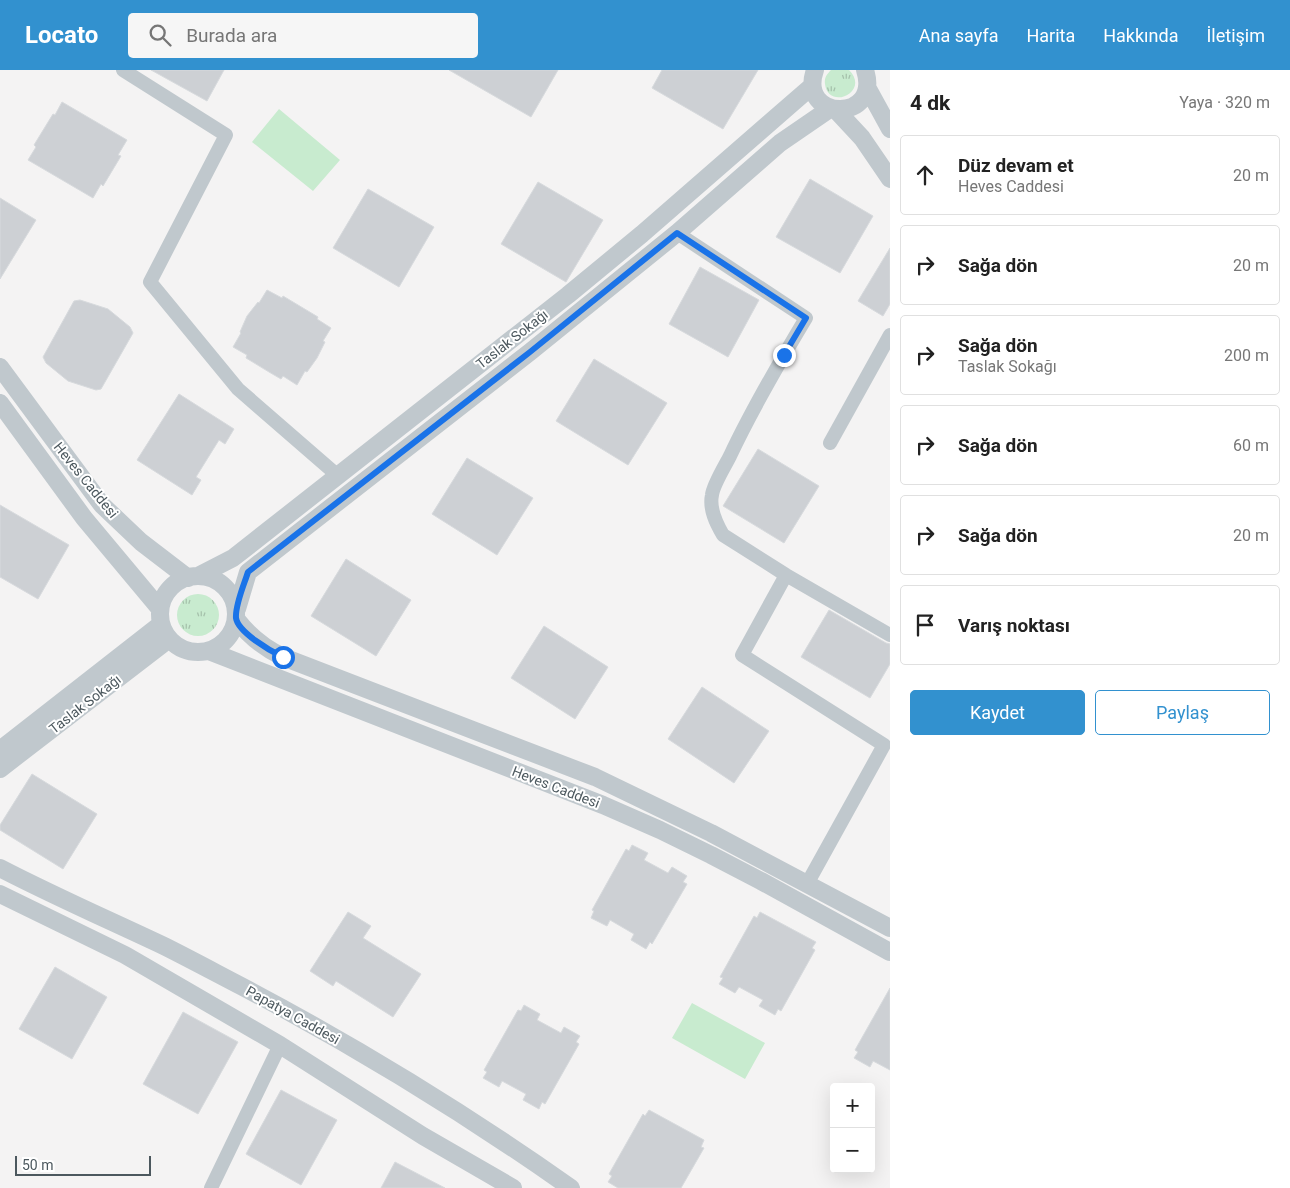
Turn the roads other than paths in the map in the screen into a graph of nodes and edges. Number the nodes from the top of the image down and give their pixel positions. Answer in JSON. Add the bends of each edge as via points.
{"nodes":[{"id":1,"x":123,"y":70,"type":"edge"},
{"id":2,"x":812,"y":76,"type":"edge"},
{"id":3,"x":868,"y":76,"type":"edge"},
{"id":4,"x":833,"y":109,"type":"junction"},
{"id":5,"x":890,"y":129,"type":"edge"},
{"id":6,"x":890,"y":179,"type":"edge"},
{"id":7,"x":677,"y":233,"type":"junction"},
{"id":8,"x":890,"y":335,"type":"edge"},
{"id":9,"x":0,"y":367,"type":"edge"},
{"id":10,"x":0,"y":403,"type":"edge"},
{"id":11,"x":830,"y":443,"type":"dead end"},
{"id":12,"x":337,"y":475,"type":"junction"},
{"id":13,"x":786,"y":575,"type":"junction"},
{"id":14,"x":193,"y":577,"type":"junction"},
{"id":15,"x":236,"y":615,"type":"junction"},
{"id":16,"x":160,"y":616,"type":"junction"},
{"id":17,"x":890,"y":635,"type":"edge"},
{"id":18,"x":169,"y":640,"type":"junction"},
{"id":19,"x":209,"y":651,"type":"junction"},
{"id":20,"x":0,"y":750,"type":"edge"},
{"id":21,"x":0,"y":769,"type":"edge"},
{"id":22,"x":0,"y":868,"type":"edge"},
{"id":23,"x":807,"y":884,"type":"junction"},
{"id":24,"x":0,"y":894,"type":"edge"},
{"id":25,"x":890,"y":928,"type":"edge"},
{"id":26,"x":890,"y":952,"type":"edge"},
{"id":27,"x":280,"y":1045,"type":"junction"},
{"id":28,"x":211,"y":1188,"type":"edge"},
{"id":29,"x":513,"y":1188,"type":"edge"},
{"id":30,"x":571,"y":1188,"type":"edge"}],
"edges":[{"from":1,"to":12,"type":"street","via":[[226,135],[150,282],[238,389]]},
{"from":2,"to":4,"type":"street","via":[[815,94]]},
{"from":2,"to":12,"type":"street","name":"Taslak Sokağı","via":[[642,234]]},
{"from":3,"to":4,"type":"street","name":"Taslak Sokağı","via":[[859,102],[844,110]]},
{"from":3,"to":5,"type":"street"},
{"from":4,"to":6,"type":"street","via":[[862,138]]},
{"from":4,"to":7,"type":"street","name":"Taslak Sokağı","via":[[780,143]]},
{"from":7,"to":13,"type":"street","via":[[806,318],[736,442],[712,493],[711,504],[723,535]]},
{"from":7,"to":15,"type":"street","name":"Taslak Sokağı","via":[[248,572]]},
{"from":8,"to":11,"type":"street"},
{"from":9,"to":14,"type":"street","name":"Heves Caddesi","via":[[102,505],[141,542]]},
{"from":10,"to":16,"type":"street","name":"Heves Caddesi"},
{"from":12,"to":14,"type":"street","name":"Taslak Sokağı","via":[[232,558]]},
{"from":13,"to":17,"type":"street"},
{"from":13,"to":23,"type":"street","via":[[742,655],[884,745]]},
{"from":14,"to":15,"type":"street","via":[[209,578],[228,589],[234,599]]},
{"from":14,"to":16,"type":"street","via":[[169,589],[163,598]]},
{"from":15,"to":19,"type":"street","via":[[227,640]]},
{"from":15,"to":23,"type":"street","name":"Heves Caddesi","via":[[246,632],[270,651],[595,777]]},
{"from":16,"to":18,"type":"street"},
{"from":16,"to":20,"type":"street","name":"Taslak Sokağı"},
{"from":18,"to":19,"type":"street","via":[[187,652]]},
{"from":18,"to":21,"type":"street","name":"Taslak Sokağı"},
{"from":19,"to":26,"type":"street","name":"Heves Caddesi","via":[[660,830],[711,854]]},
{"from":22,"to":30,"type":"street","name":"Papatya Caddesi","via":[[164,946],[326,1033],[441,1102]]},
{"from":23,"to":25,"type":"street","name":"Heves Caddesi"},
{"from":24,"to":27,"type":"street","via":[[126,955]]},
{"from":27,"to":28,"type":"street"},
{"from":27,"to":29,"type":"street"}]}
